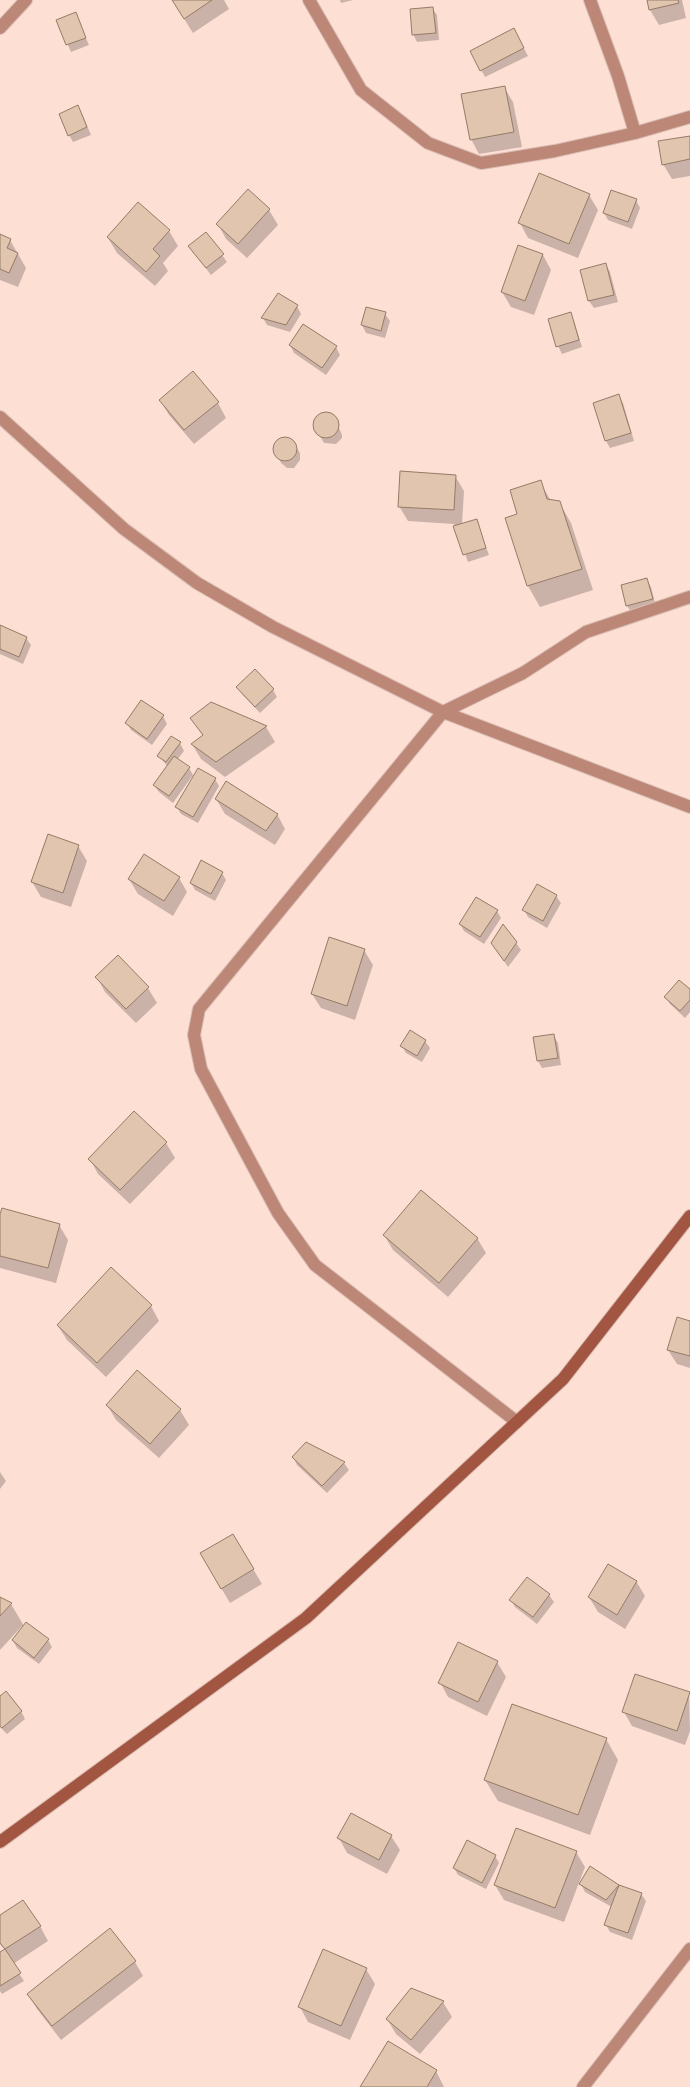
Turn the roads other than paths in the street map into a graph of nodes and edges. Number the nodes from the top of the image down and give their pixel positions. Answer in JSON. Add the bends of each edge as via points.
{"nodes":[{"id":1,"x":26,"y":0,"type":"edge"},
{"id":2,"x":309,"y":0,"type":"edge"},
{"id":3,"x":590,"y":0,"type":"edge"},
{"id":4,"x":0,"y":28,"type":"edge"},
{"id":5,"x":690,"y":117,"type":"edge"},
{"id":6,"x":635,"y":133,"type":"junction"},
{"id":7,"x":0,"y":417,"type":"edge"},
{"id":8,"x":690,"y":597,"type":"edge"},
{"id":9,"x":443,"y":712,"type":"junction"},
{"id":10,"x":690,"y":807,"type":"edge"},
{"id":11,"x":690,"y":1216,"type":"edge"},
{"id":12,"x":517,"y":1422,"type":"junction"},
{"id":13,"x":0,"y":1842,"type":"edge"},
{"id":14,"x":690,"y":1949,"type":"edge"},
{"id":15,"x":584,"y":2087,"type":"edge"}],
"edges":[{"from":1,"to":4,"type":"street"},
{"from":2,"to":6,"type":"street","via":[[361,90],[428,142],[481,163]]},
{"from":3,"to":6,"type":"street"},
{"from":5,"to":6,"type":"street"},
{"from":7,"to":9,"type":"street","via":[[124,529],[197,583],[273,628]]},
{"from":8,"to":9,"type":"street","via":[[586,632],[524,673]]},
{"from":9,"to":10,"type":"street"},
{"from":9,"to":12,"type":"street","via":[[199,1009],[194,1035],[201,1069],[278,1213],[316,1265]]},
{"from":11,"to":12,"type":"street","via":[[563,1379]]},
{"from":12,"to":13,"type":"street","via":[[306,1618]]},
{"from":14,"to":15,"type":"street"}]}
